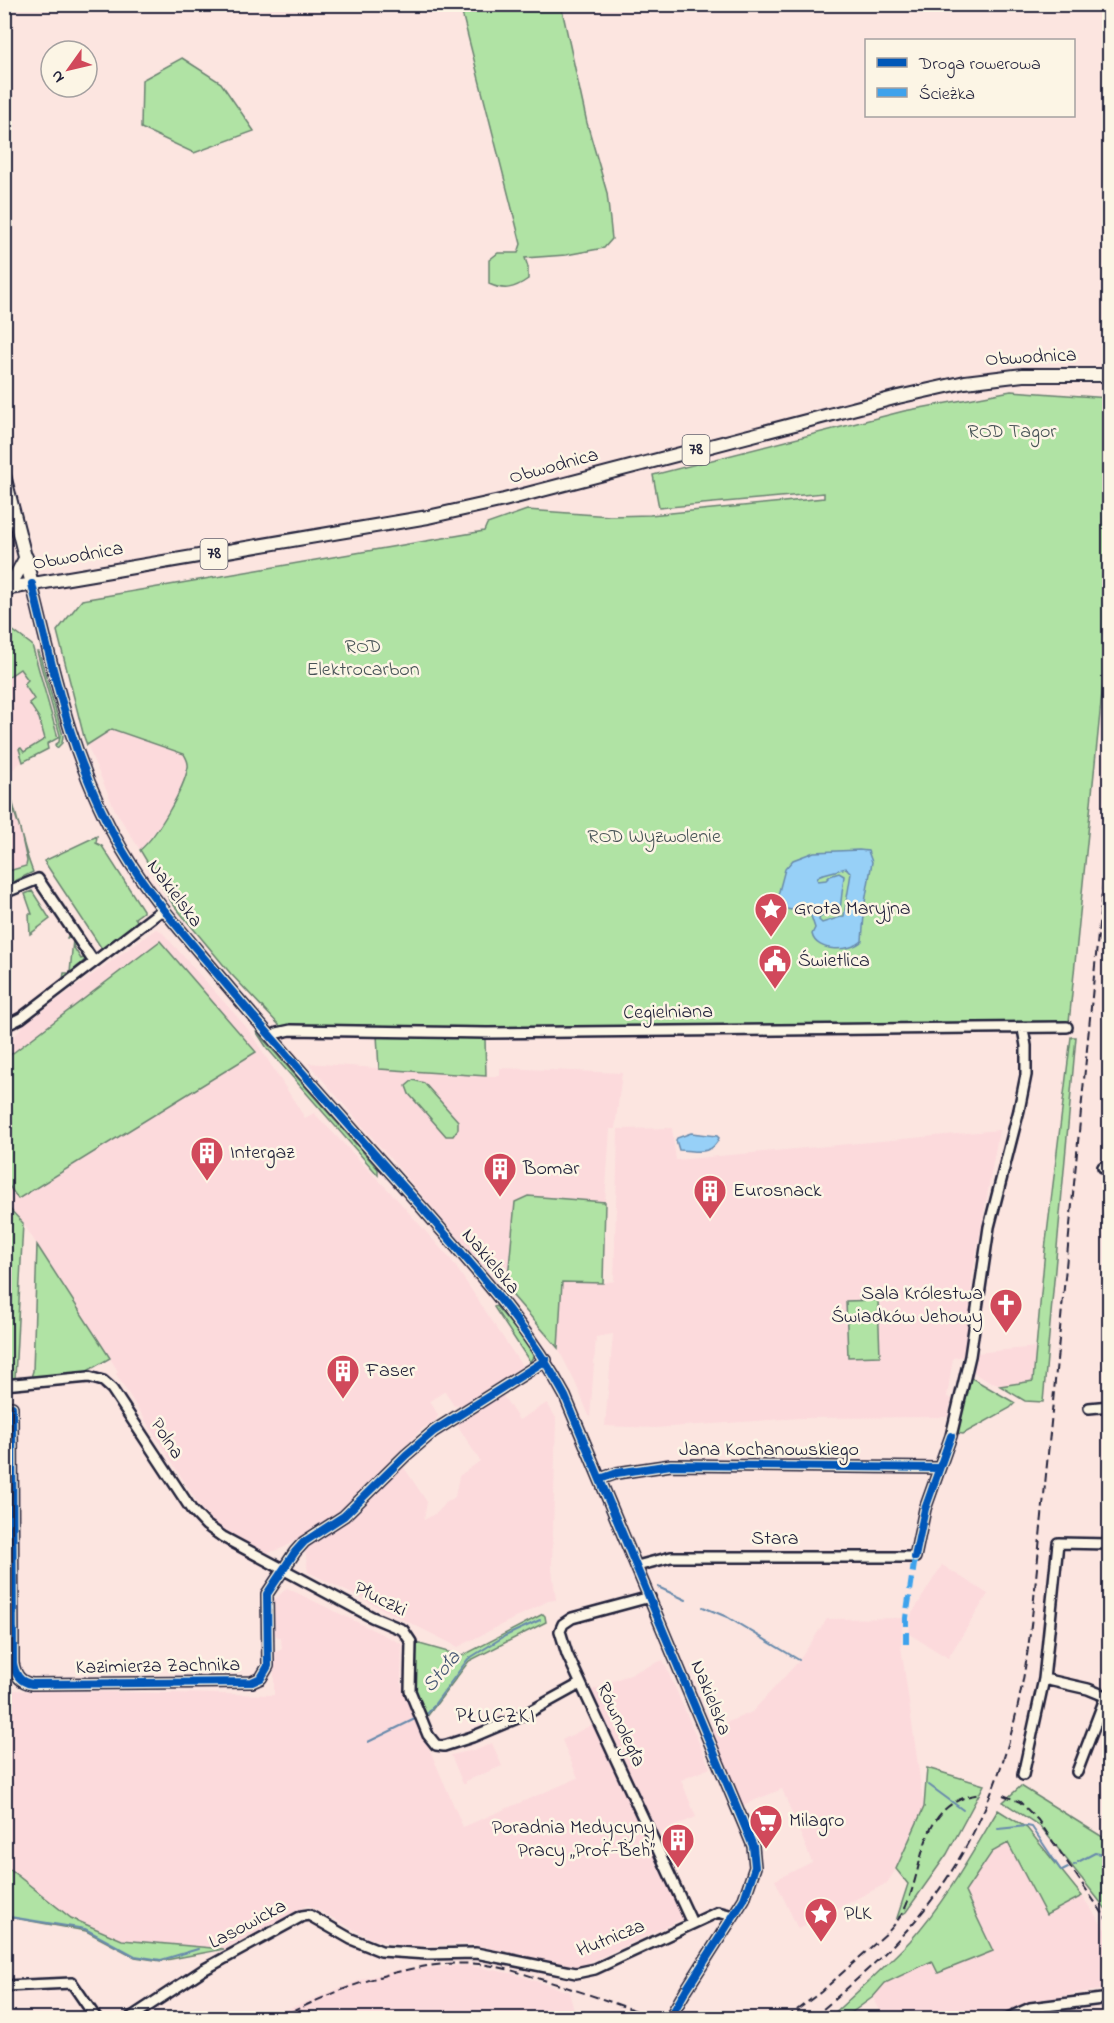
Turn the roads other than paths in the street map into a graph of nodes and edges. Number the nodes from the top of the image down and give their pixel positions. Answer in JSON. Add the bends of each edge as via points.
{"nodes":[{"id":1,"x":1110,"y":375,"type":"edge"},
{"id":2,"x":4,"y":476,"type":"edge"},
{"id":3,"x":26,"y":557,"type":"junction"},
{"id":4,"x":33,"y":584,"type":"junction"},
{"id":5,"x":4,"y":588,"type":"edge"},
{"id":6,"x":4,"y":893,"type":"edge"},
{"id":7,"x":162,"y":910,"type":"junction"},
{"id":8,"x":94,"y":962,"type":"junction"},
{"id":9,"x":4,"y":1022,"type":"edge"},
{"id":10,"x":1067,"y":1027,"type":"dead end"},
{"id":11,"x":1023,"y":1029,"type":"junction"},
{"id":12,"x":271,"y":1037,"type":"junction"},
{"id":13,"x":546,"y":1360,"type":"junction"},
{"id":14,"x":4,"y":1385,"type":"edge"},
{"id":15,"x":1110,"y":1406,"type":"edge"},
{"id":16,"x":12,"y":1407,"type":"dead end"},
{"id":17,"x":1089,"y":1408,"type":"dead end"},
{"id":18,"x":939,"y":1468,"type":"junction"},
{"id":19,"x":600,"y":1479,"type":"junction"},
{"id":20,"x":1110,"y":1544,"type":"edge"},
{"id":21,"x":637,"y":1566,"type":"junction"},
{"id":22,"x":283,"y":1569,"type":"junction"},
{"id":23,"x":650,"y":1597,"type":"junction"},
{"id":24,"x":1044,"y":1679,"type":"junction"},
{"id":25,"x":580,"y":1684,"type":"junction"},
{"id":26,"x":1108,"y":1697,"type":"edge"},
{"id":27,"x":1077,"y":1772,"type":"dead end"},
{"id":28,"x":1023,"y":1775,"type":"dead end"},
{"id":29,"x":733,"y":1916,"type":"junction"},
{"id":30,"x":692,"y":1923,"type":"junction"},
{"id":31,"x":461,"y":1952,"type":"joint"},
{"id":32,"x":4,"y":1986,"type":"edge"},
{"id":33,"x":1110,"y":1998,"type":"edge"},
{"id":34,"x":96,"y":2019,"type":"edge"},
{"id":35,"x":130,"y":2019,"type":"edge"},
{"id":36,"x":670,"y":2019,"type":"edge"},
{"id":37,"x":1008,"y":2019,"type":"edge"}],
"edges":[{"from":1,"to":4,"type":"main road","name":"Obwodnica","number":"78","via":[[1023,375],[965,382],[428,517]]},
{"from":2,"to":3,"type":"main road"},
{"from":3,"to":4,"type":"main road"},
{"from":3,"to":5,"type":"main road"},
{"from":4,"to":5,"type":"main road","name":"Obwodnica"},
{"from":4,"to":7,"type":"street","name":"Nakielska","via":[[65,712],[89,783],[118,844]]},
{"from":6,"to":8,"type":"street","via":[[38,879]]},
{"from":7,"to":8,"type":"street"},
{"from":7,"to":12,"type":"street","name":"Nakielska"},
{"from":8,"to":9,"type":"street","via":[[21,1018]]},
{"from":10,"to":11,"type":"street","name":"Cegielniana"},
{"from":11,"to":12,"type":"street","name":"Cegielniana","via":[[487,1033],[291,1030]]},
{"from":11,"to":18,"type":"street","via":[[1026,1075],[989,1227],[970,1356],[951,1436]]},
{"from":12,"to":13,"type":"street","name":"Nakielska","via":[[482,1276]]},
{"from":13,"to":19,"type":"street","name":"Nakielska"},
{"from":13,"to":22,"type":"street","name":"Kazimierza Zachnika","via":[[434,1431],[344,1516],[304,1542]]},
{"from":14,"to":22,"type":"street","name":"Polna","via":[[89,1377],[106,1382],[202,1522]]},
{"from":15,"to":17,"type":"street"},
{"from":16,"to":22,"type":"street","name":"Kazimierza Zachnika","via":[[14,1663],[15,1673],[23,1682],[255,1682],[268,1666],[267,1594]]},
{"from":18,"to":19,"type":"street","name":"Jana Kochanowskiego","via":[[671,1465]]},
{"from":18,"to":21,"type":"street","name":"Stara","via":[[915,1557],[671,1557]]},
{"from":19,"to":21,"type":"street","name":"Nakielska"},
{"from":20,"to":24,"type":"street","via":[[1058,1543]]},
{"from":21,"to":23,"type":"street","name":"Nakielska"},
{"from":22,"to":25,"type":"street","name":"Płuczki","via":[[406,1633],[411,1642],[409,1684],[436,1745],[472,1737],[522,1716]]},
{"from":23,"to":25,"type":"street","name":"Równoległa","via":[[572,1618],[561,1626],[561,1639]]},
{"from":23,"to":29,"type":"street","name":"Nakielska","via":[[753,1846],[754,1875]]},
{"from":24,"to":26,"type":"street"},
{"from":24,"to":28,"type":"street"},
{"from":25,"to":30,"type":"street","name":"Równoległa"},
{"from":26,"to":27,"type":"street"},
{"from":29,"to":30,"type":"street","name":"Hutnicza","via":[[718,1912]]},
{"from":29,"to":36,"type":"street","name":"Nakielska"},
{"from":30,"to":31,"type":"street","name":"Hutnicza","via":[[580,1973]]},
{"from":31,"to":35,"type":"street","name":"Lasowicka","via":[[381,1951],[309,1915],[302,1916],[203,1970]]},
{"from":32,"to":34,"type":"street","via":[[72,1983]]},
{"from":33,"to":37,"type":"street","via":[[1030,2008]]}]}
